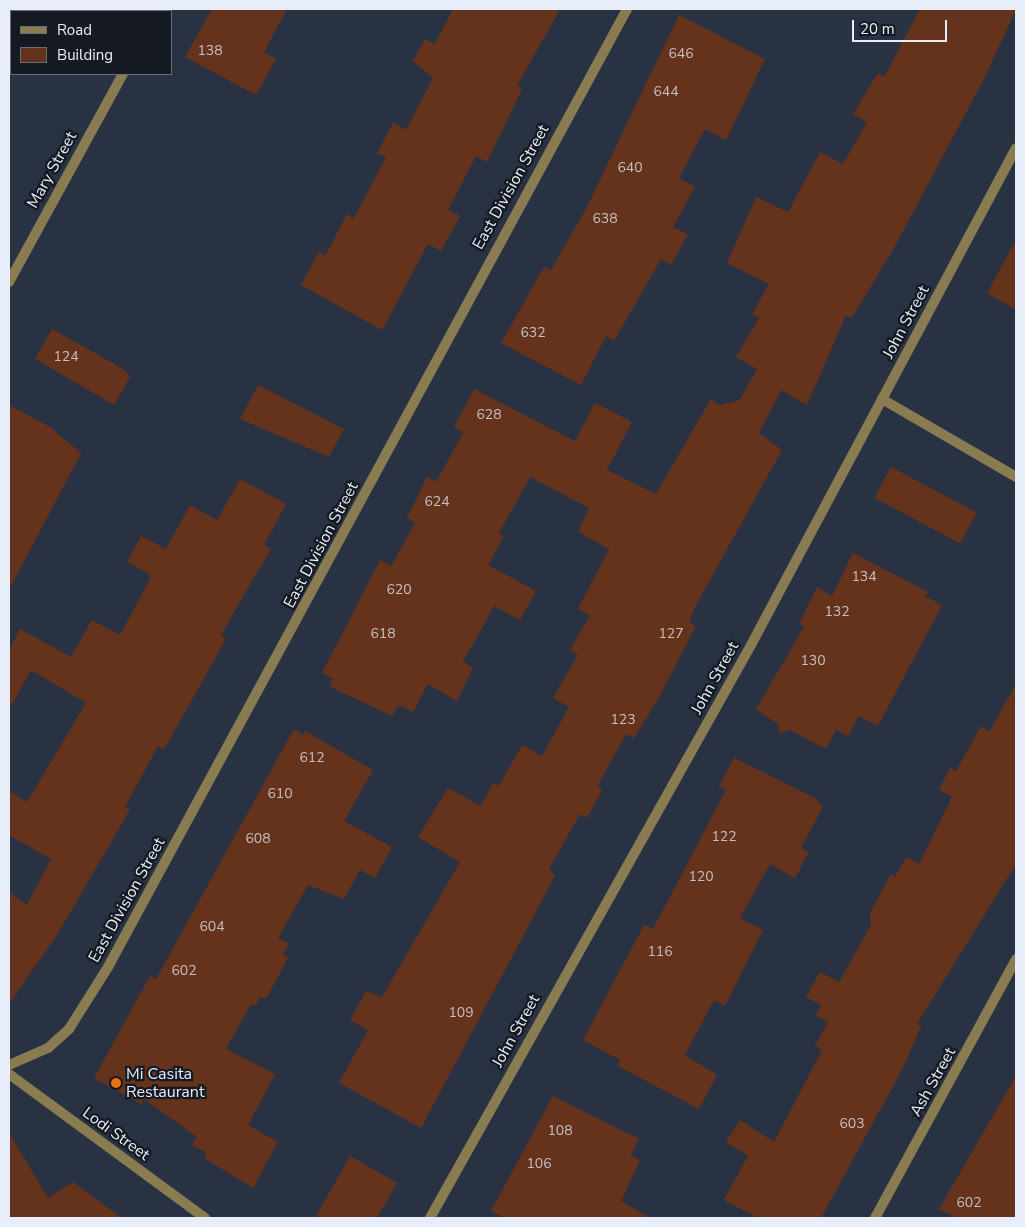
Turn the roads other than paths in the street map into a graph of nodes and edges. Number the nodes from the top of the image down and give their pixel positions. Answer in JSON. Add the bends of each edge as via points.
{"nodes":[{"id":1,"x":626,"y":9,"type":"edge"},
{"id":2,"x":122,"y":75,"type":"edge"},
{"id":3,"x":1016,"y":148,"type":"edge"},
{"id":4,"x":9,"y":282,"type":"edge"},
{"id":5,"x":882,"y":399,"type":"junction"},
{"id":6,"x":1016,"y":477,"type":"edge"},
{"id":7,"x":1016,"y":959,"type":"edge"},
{"id":8,"x":9,"y":1065,"type":"edge"},
{"id":9,"x":9,"y":1074,"type":"edge"},
{"id":10,"x":205,"y":1218,"type":"edge"},
{"id":11,"x":430,"y":1218,"type":"edge"},
{"id":12,"x":875,"y":1218,"type":"edge"}],
"edges":[{"from":1,"to":8,"type":"street","name":"East Division Street","via":[[108,967],[69,1030],[48,1048]]},
{"from":2,"to":4,"type":"street","name":"Mary Street"},
{"from":3,"to":5,"type":"street","name":"John Street"},
{"from":5,"to":6,"type":"street"},
{"from":5,"to":11,"type":"street","name":"John Street","via":[[751,645]]},
{"from":7,"to":12,"type":"street","name":"Ash Street"},
{"from":9,"to":10,"type":"street","name":"Lodi Street"}]}
